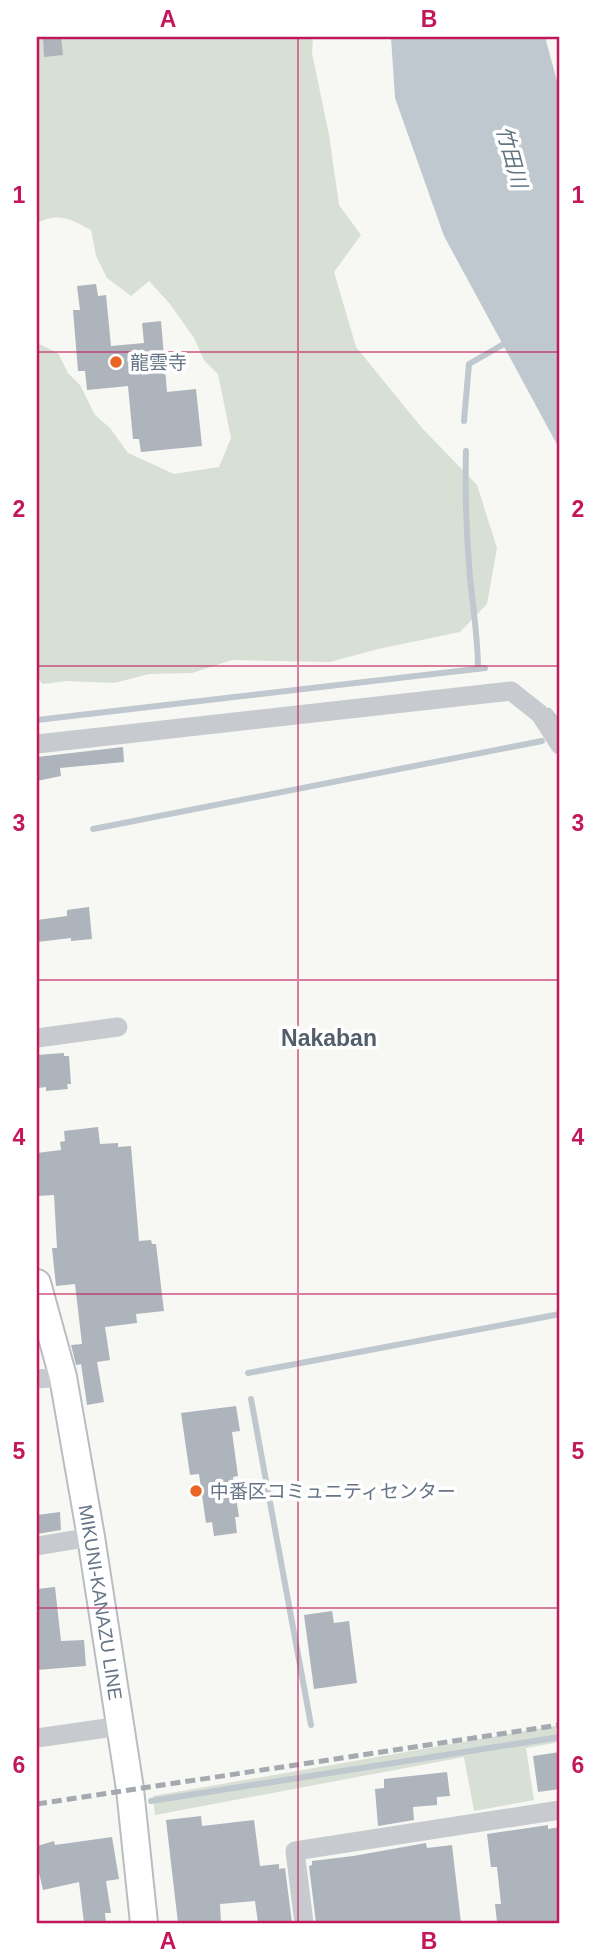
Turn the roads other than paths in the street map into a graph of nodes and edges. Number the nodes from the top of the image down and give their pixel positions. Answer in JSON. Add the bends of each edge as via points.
{"nodes":[{"id":1,"x":37,"y":744,"type":"edge"},
{"id":2,"x":560,"y":745,"type":"edge"},
{"id":3,"x":118,"y":1027,"type":"dead end"},
{"id":4,"x":37,"y":1038,"type":"edge"},
{"id":5,"x":37,"y":1283,"type":"edge"},
{"id":6,"x":63,"y":1377,"type":"junction"},
{"id":7,"x":37,"y":1379,"type":"edge"},
{"id":8,"x":91,"y":1537,"type":"junction"},
{"id":9,"x":37,"y":1546,"type":"edge"},
{"id":10,"x":121,"y":1726,"type":"junction"},
{"id":11,"x":37,"y":1738,"type":"edge"},
{"id":12,"x":560,"y":1810,"type":"edge"},
{"id":13,"x":144,"y":1923,"type":"edge"},
{"id":14,"x":304,"y":1923,"type":"edge"}],
"edges":[{"from":1,"to":2,"type":"street","via":[[511,691],[540,715]]},
{"from":3,"to":4,"type":"street"},
{"from":5,"to":6,"type":"main road","name":"MIKUNI-KANAZU LINE"},
{"from":6,"to":7,"type":"street"},
{"from":6,"to":8,"type":"main road","name":"MIKUNI-KANAZU LINE"},
{"from":8,"to":9,"type":"street"},
{"from":8,"to":10,"type":"main road","name":"MIKUNI-KANAZU LINE"},
{"from":10,"to":11,"type":"street"},
{"from":10,"to":13,"type":"main road","name":"MIKUNI-KANAZU LINE"},
{"from":12,"to":14,"type":"street","via":[[295,1851]]}]}
